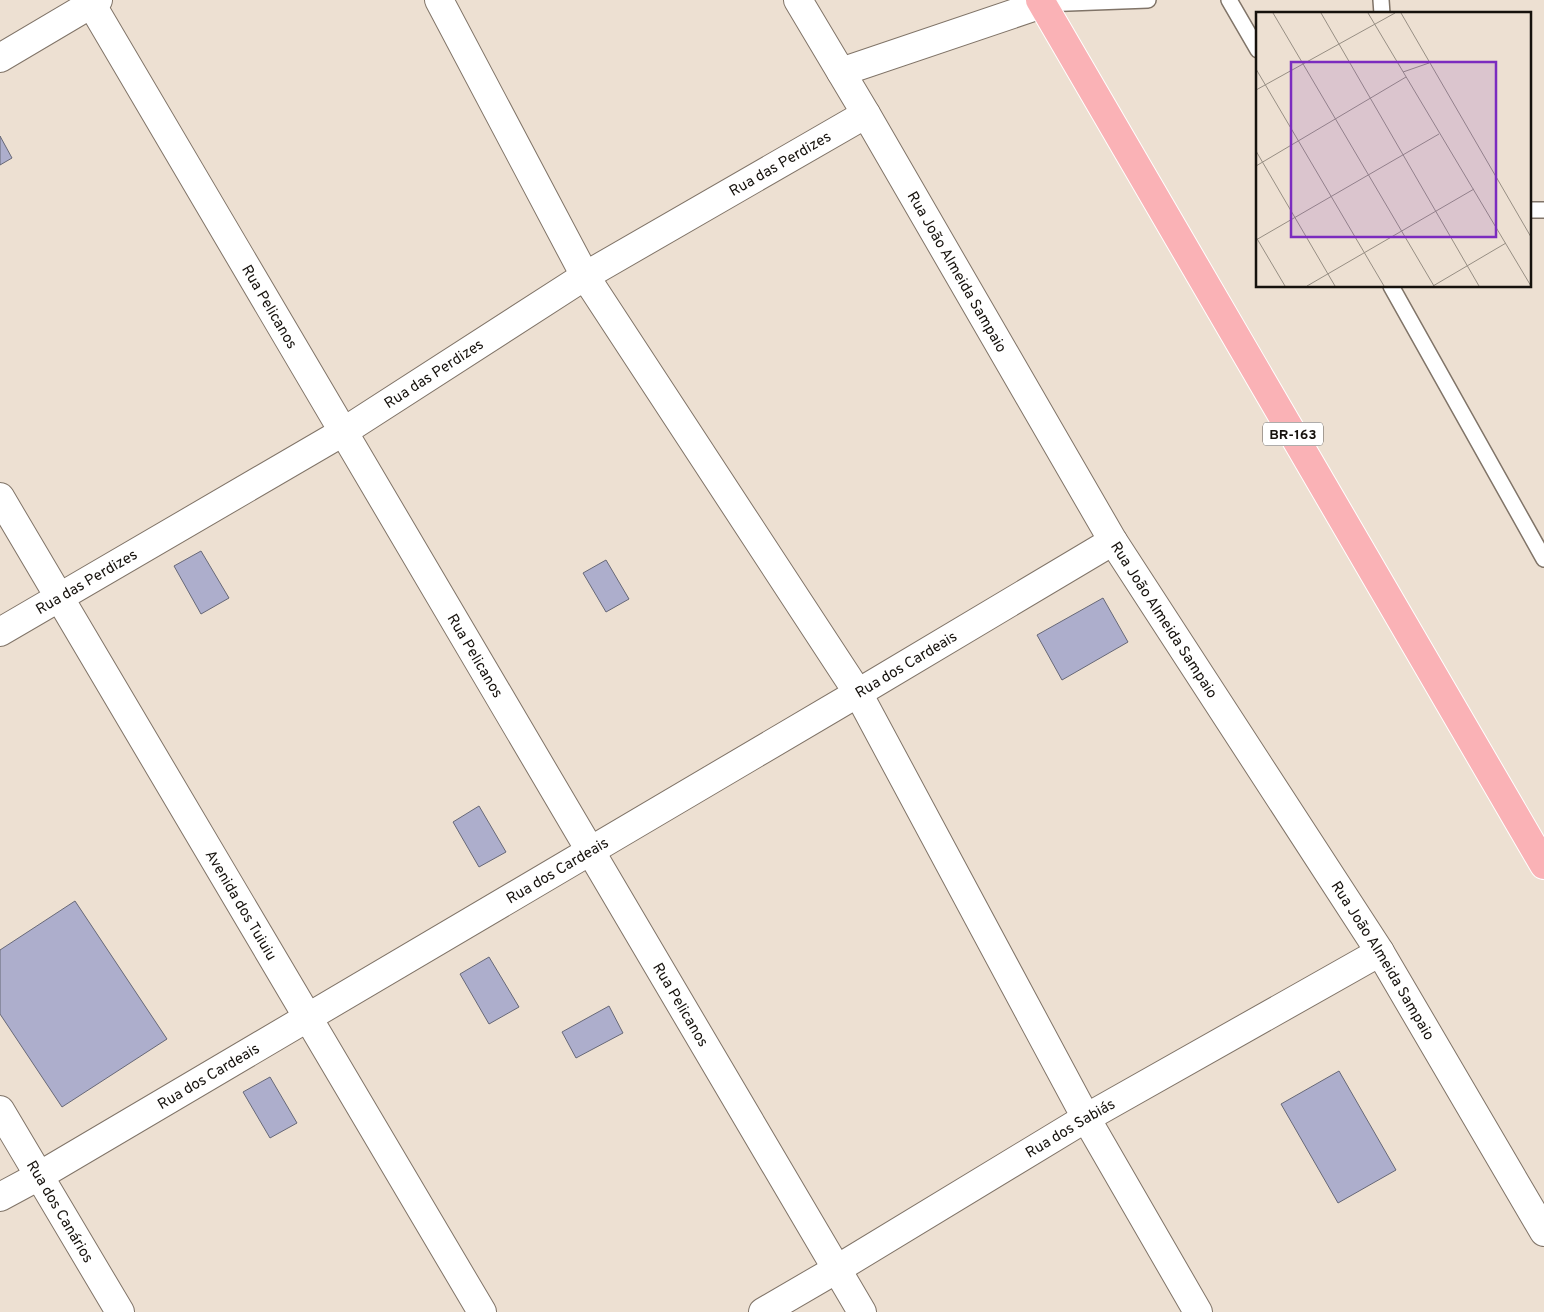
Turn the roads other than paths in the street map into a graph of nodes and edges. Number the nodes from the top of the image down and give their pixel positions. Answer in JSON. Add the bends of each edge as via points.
{"nodes":[{"id":1,"x":439,"y":0,"type":"edge"},
{"id":2,"x":798,"y":0,"type":"edge"},
{"id":3,"x":1148,"y":0,"type":"edge"},
{"id":4,"x":1229,"y":0,"type":"edge"},
{"id":5,"x":93,"y":1,"type":"edge"},
{"id":6,"x":1041,"y":2,"type":"edge"},
{"id":7,"x":1256,"y":47,"type":"edge"},
{"id":8,"x":0,"y":58,"type":"edge"},
{"id":9,"x":841,"y":72,"type":"junction"},
{"id":10,"x":866,"y":114,"type":"junction"},
{"id":11,"x":585,"y":276,"type":"junction"},
{"id":12,"x":1391,"y":288,"type":"edge"},
{"id":13,"x":343,"y":432,"type":"junction"},
{"id":14,"x":0,"y":497,"type":"edge"},
{"id":15,"x":1113,"y":542,"type":"junction"},
{"id":16,"x":1544,"y":559,"type":"edge"},
{"id":17,"x":59,"y":597,"type":"junction"},
{"id":18,"x":0,"y":632,"type":"edge"},
{"id":19,"x":858,"y":693,"type":"junction"},
{"id":20,"x":590,"y":852,"type":"junction"},
{"id":21,"x":1544,"y":865,"type":"edge"},
{"id":22,"x":1380,"y":952,"type":"junction"},
{"id":23,"x":308,"y":1018,"type":"junction"},
{"id":24,"x":0,"y":1110,"type":"edge"},
{"id":25,"x":1086,"y":1118,"type":"junction"},
{"id":26,"x":39,"y":1176,"type":"junction"},
{"id":27,"x":0,"y":1197,"type":"edge"},
{"id":28,"x":1544,"y":1232,"type":"edge"},
{"id":29,"x":836,"y":1269,"type":"junction"},
{"id":30,"x":120,"y":1312,"type":"edge"},
{"id":31,"x":482,"y":1312,"type":"edge"},
{"id":32,"x":763,"y":1312,"type":"edge"},
{"id":33,"x":862,"y":1312,"type":"edge"},
{"id":34,"x":1198,"y":1312,"type":"edge"}],
"edges":[{"from":1,"to":11,"type":"street"},
{"from":2,"to":9,"type":"street","name":"Rua João Almeida Sampaio"},
{"from":3,"to":6,"type":"lane"},
{"from":4,"to":7,"type":"lane"},
{"from":5,"to":8,"type":"street"},
{"from":5,"to":13,"type":"street","name":"Rua Pelicanos"},
{"from":6,"to":9,"type":"street"},
{"from":6,"to":21,"type":"highway","number":"BR-163"},
{"from":9,"to":10,"type":"street","name":"Rua João Almeida Sampaio"},
{"from":10,"to":11,"type":"street","name":"Rua das Perdizes"},
{"from":10,"to":15,"type":"street","name":"Rua João Almeida Sampaio"},
{"from":11,"to":13,"type":"street","name":"Rua das Perdizes"},
{"from":11,"to":19,"type":"street"},
{"from":12,"to":16,"type":"lane"},
{"from":13,"to":17,"type":"street","name":"Rua das Perdizes"},
{"from":13,"to":20,"type":"street","name":"Rua Pelicanos"},
{"from":14,"to":17,"type":"street","name":"Avenida dos Tuiuiu"},
{"from":15,"to":19,"type":"street","name":"Rua dos Cardeais"},
{"from":15,"to":22,"type":"street","name":"Rua João Almeida Sampaio"},
{"from":17,"to":18,"type":"street","name":"Rua das Perdizes"},
{"from":17,"to":23,"type":"street","name":"Avenida dos Tuiuiu"},
{"from":19,"to":20,"type":"street","name":"Rua dos Cardeais"},
{"from":19,"to":25,"type":"street"},
{"from":20,"to":23,"type":"street","name":"Rua dos Cardeais"},
{"from":20,"to":29,"type":"street","name":"Rua Pelicanos"},
{"from":22,"to":25,"type":"street","name":"Rua dos Sabiás"},
{"from":22,"to":28,"type":"street","name":"Rua João Almeida Sampaio"},
{"from":23,"to":26,"type":"street","name":"Rua dos Cardeais"},
{"from":23,"to":31,"type":"street","name":"Avenida dos Tuiuiu"},
{"from":24,"to":26,"type":"street","name":"Rua dos Canários"},
{"from":25,"to":29,"type":"street","name":"Rua dos Sabiás"},
{"from":25,"to":34,"type":"street"},
{"from":26,"to":27,"type":"street","name":"Rua dos Cardeais"},
{"from":26,"to":30,"type":"street","name":"Rua dos Canários"},
{"from":29,"to":32,"type":"street","name":"Rua dos Sabiás"},
{"from":29,"to":33,"type":"street","name":"Rua Pelicanos"}]}
